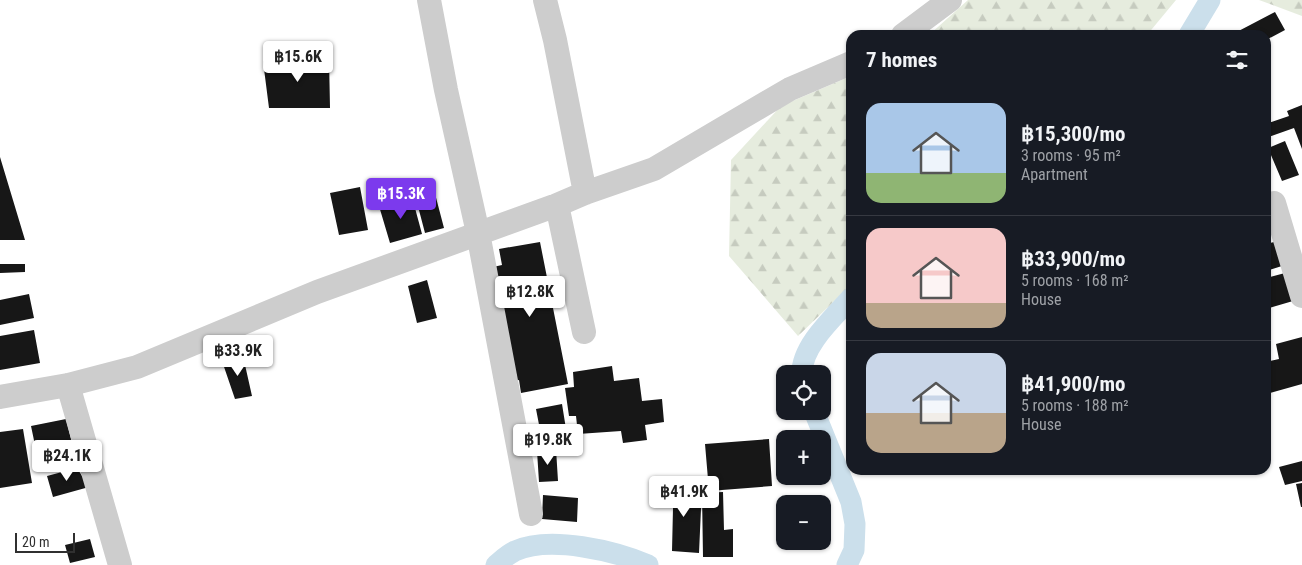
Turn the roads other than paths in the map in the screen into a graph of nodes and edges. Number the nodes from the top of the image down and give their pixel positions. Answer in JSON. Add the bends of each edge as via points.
{"nodes":[{"id":1,"x":429,"y":0,"type":"edge"},
{"id":2,"x":545,"y":0,"type":"edge"},
{"id":3,"x":950,"y":0,"type":"edge"},
{"id":4,"x":911,"y":30,"type":"edge"},
{"id":5,"x":846,"y":65,"type":"edge"},
{"id":6,"x":585,"y":193,"type":"junction"},
{"id":7,"x":1274,"y":202,"type":"dead end"},
{"id":8,"x":557,"y":204,"type":"junction"},
{"id":9,"x":478,"y":233,"type":"junction"},
{"id":10,"x":1302,"y":296,"type":"edge"},
{"id":11,"x":584,"y":332,"type":"dead end"},
{"id":12,"x":68,"y":384,"type":"junction"},
{"id":13,"x":0,"y":397,"type":"edge"},
{"id":14,"x":531,"y":514,"type":"dead end"},
{"id":15,"x":120,"y":565,"type":"edge"}],
"edges":[{"from":1,"to":9,"type":"street"},
{"from":2,"to":6,"type":"street"},
{"from":3,"to":4,"type":"street"},
{"from":5,"to":6,"type":"street","via":[[790,89],[654,170]]},
{"from":6,"to":8,"type":"street"},
{"from":7,"to":10,"type":"street"},
{"from":8,"to":9,"type":"street"},
{"from":8,"to":11,"type":"street"},
{"from":9,"to":12,"type":"street","via":[[317,292],[137,367]]},
{"from":9,"to":14,"type":"street"},
{"from":12,"to":13,"type":"street"},
{"from":12,"to":15,"type":"street"}]}
